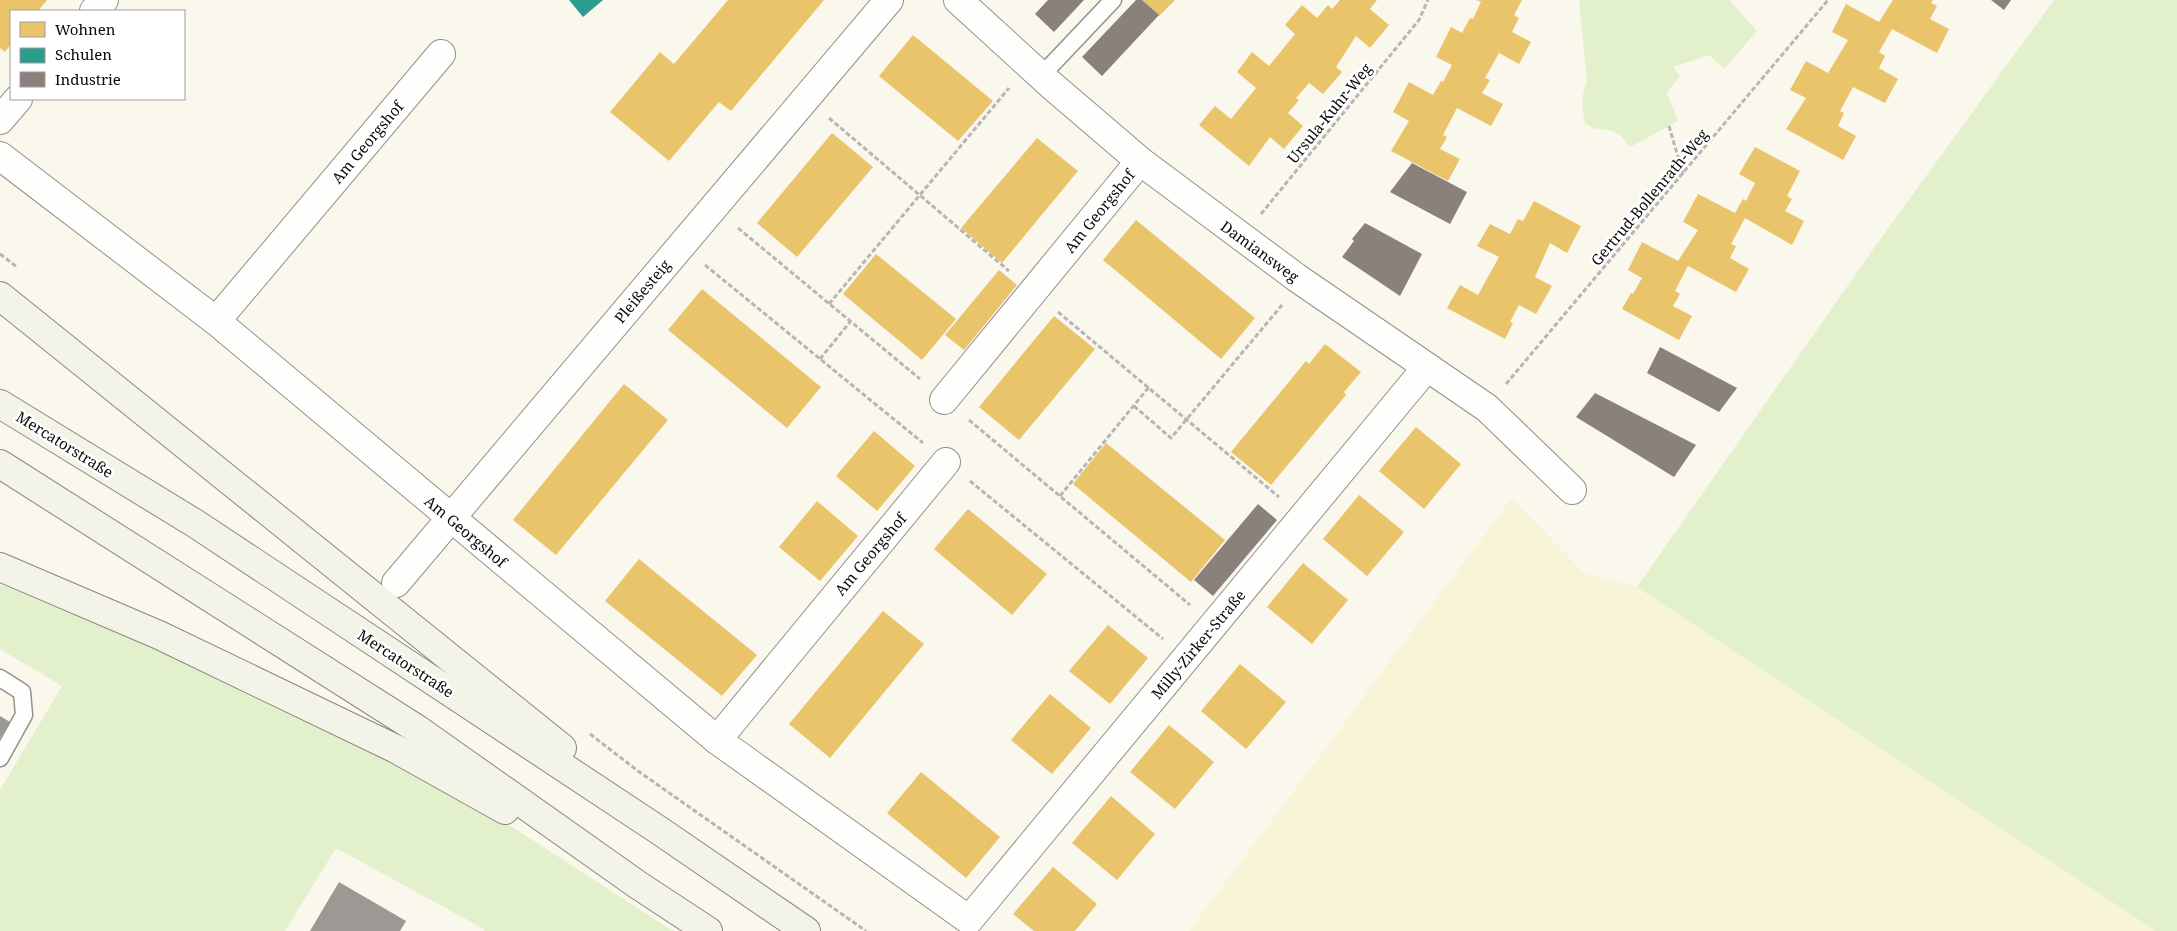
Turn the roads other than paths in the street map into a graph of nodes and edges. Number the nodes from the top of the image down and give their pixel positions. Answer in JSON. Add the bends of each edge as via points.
{"nodes":[{"id":1,"x":104,"y":0,"type":"edge"},
{"id":2,"x":889,"y":0,"type":"edge"},
{"id":3,"x":958,"y":0,"type":"edge"},
{"id":4,"x":1113,"y":0,"type":"edge"},
{"id":5,"x":95,"y":10,"type":"edge"},
{"id":6,"x":441,"y":54,"type":"dead end"},
{"id":7,"x":1035,"y":70,"type":"junction"},
{"id":8,"x":17,"y":100,"type":"edge"},
{"id":9,"x":0,"y":120,"type":"edge"},
{"id":10,"x":0,"y":156,"type":"edge"},
{"id":11,"x":1140,"y":161,"type":"junction"},
{"id":12,"x":0,"y":296,"type":"edge"},
{"id":13,"x":216,"y":321,"type":"junction"},
{"id":14,"x":1427,"y":367,"type":"junction"},
{"id":15,"x":944,"y":400,"type":"road end"},
{"id":16,"x":0,"y":404,"type":"edge"},
{"id":17,"x":946,"y":462,"type":"dead end"},
{"id":18,"x":0,"y":464,"type":"edge"},
{"id":19,"x":1572,"y":490,"type":"dead end"},
{"id":20,"x":450,"y":519,"type":"junction"},
{"id":21,"x":0,"y":567,"type":"edge"},
{"id":22,"x":396,"y":583,"type":"dead end"},
{"id":23,"x":0,"y":678,"type":"edge"},
{"id":24,"x":717,"y":740,"type":"junction"},
{"id":25,"x":0,"y":758,"type":"edge"},
{"id":26,"x":660,"y":831,"type":"junction"},
{"id":27,"x":638,"y":885,"type":"junction"},
{"id":28,"x":969,"y":920,"type":"joint"},
{"id":29,"x":708,"y":931,"type":"edge"},
{"id":30,"x":806,"y":931,"type":"edge"}],
"edges":[{"from":1,"to":5,"type":"street"},
{"from":2,"to":20,"type":"street","name":"Pleißesteig"},
{"from":3,"to":7,"type":"street","name":"Damiansweg"},
{"from":4,"to":7,"type":"lane"},
{"from":6,"to":13,"type":"street","name":"Am Georgshof"},
{"from":7,"to":11,"type":"street","name":"Damiansweg"},
{"from":8,"to":9,"type":"street"},
{"from":10,"to":13,"type":"street","name":"Am Georgshof"},
{"from":11,"to":14,"type":"street","name":"Damiansweg","via":[[1242,238]]},
{"from":11,"to":15,"type":"street","name":"Am Georgshof"},
{"from":12,"to":26,"type":"main road","via":[[513,708]]},
{"from":13,"to":20,"type":"street","name":"Am Georgshof"},
{"from":14,"to":19,"type":"street","name":"Damiansweg","via":[[1487,408]]},
{"from":14,"to":28,"type":"street","name":"Milly-Zirker-Straße"},
{"from":16,"to":26,"type":"main road","name":"Mercatorstraße","via":[[196,524]]},
{"from":17,"to":24,"type":"street","name":"Am Georgshof"},
{"from":18,"to":27,"type":"main road","via":[[417,729]]},
{"from":20,"to":22,"type":"street","name":"Pleißesteig"},
{"from":20,"to":24,"type":"street","name":"Am Georgshof"},
{"from":21,"to":27,"type":"main road","via":[[159,635],[396,749]]},
{"from":23,"to":25,"type":"lane","via":[[22,692],[24,715]]},
{"from":24,"to":28,"type":"street","name":"Am Georgshof"},
{"from":26,"to":30,"type":"main road","name":"Mercatorstraße"},
{"from":27,"to":29,"type":"main road"}]}
